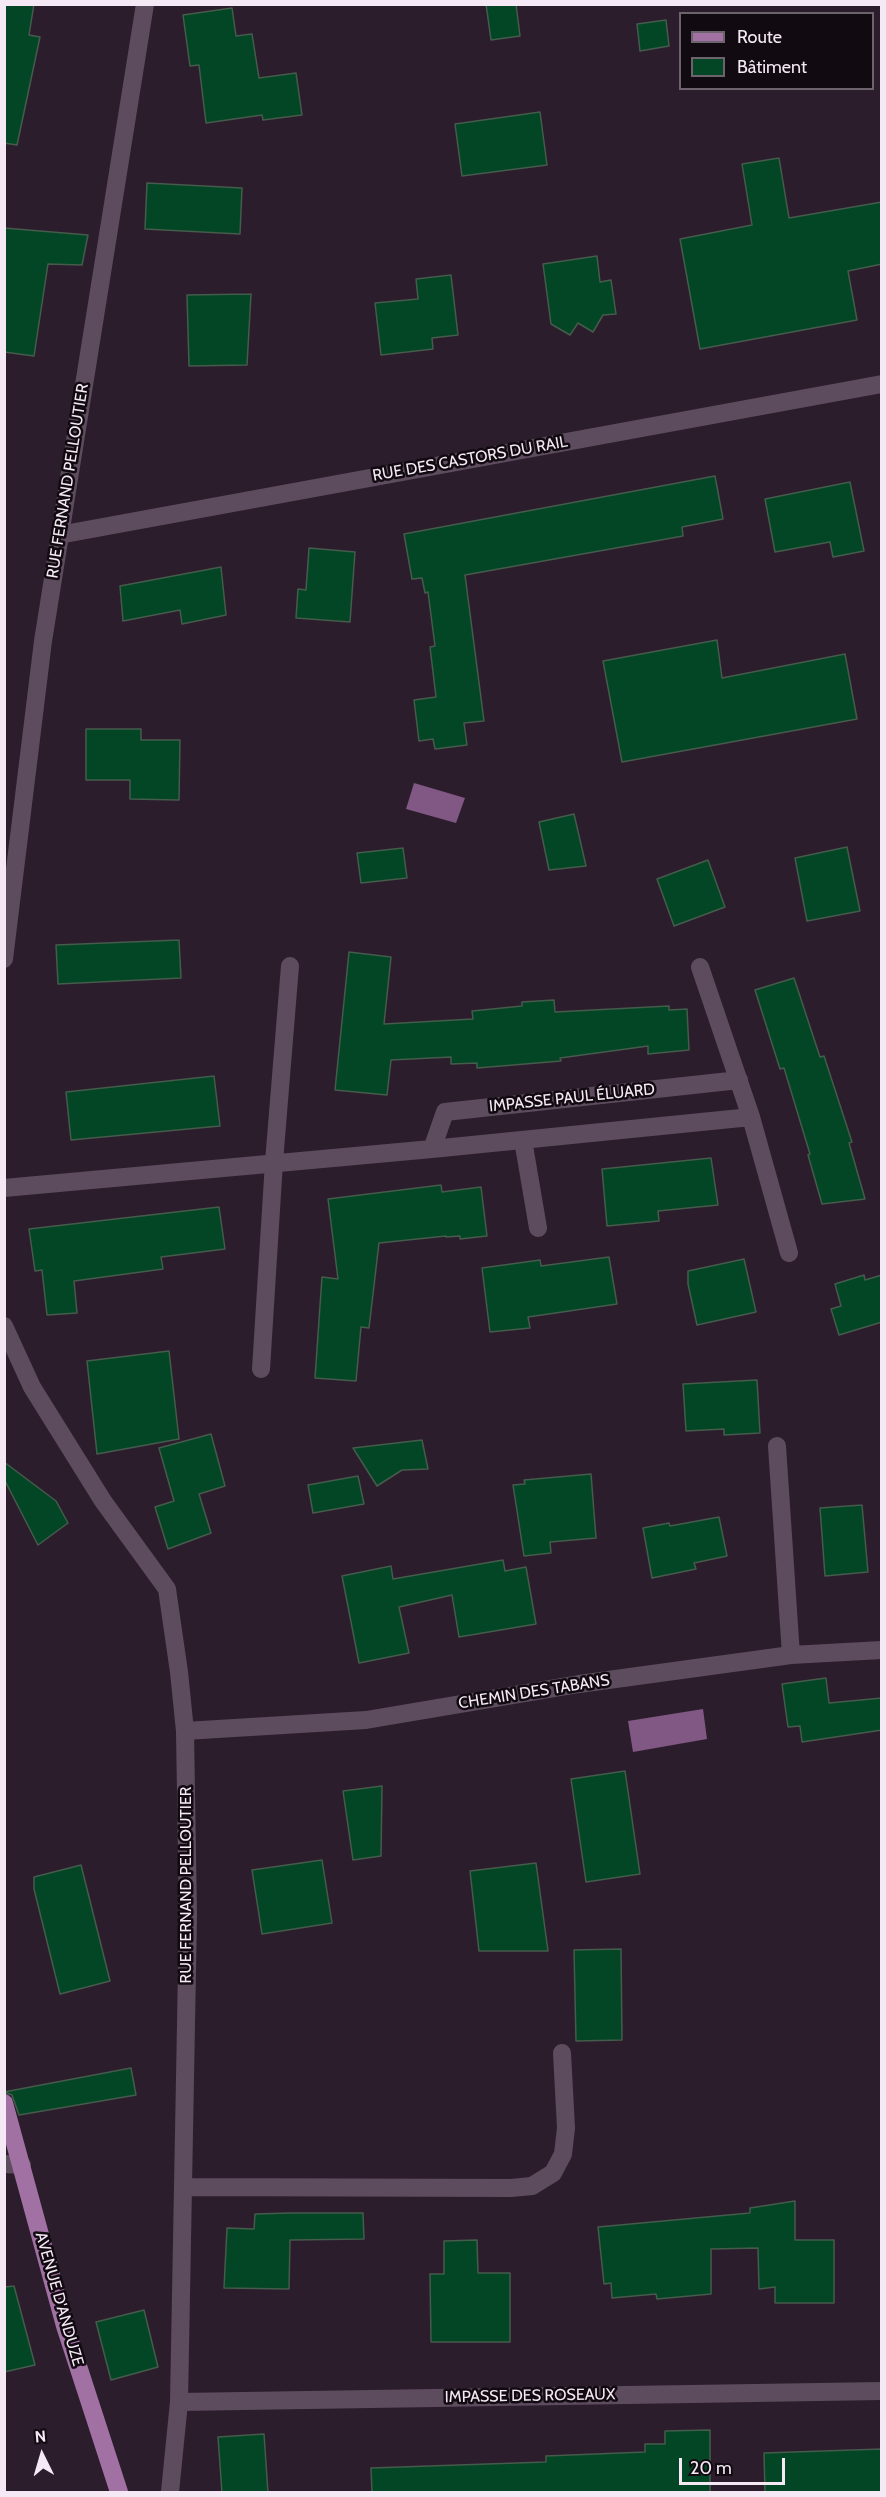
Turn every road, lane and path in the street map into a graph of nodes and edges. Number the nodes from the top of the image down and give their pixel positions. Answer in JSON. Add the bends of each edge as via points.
{"nodes":[{"id":1,"x":145,"y":4,"type":"edge"},
{"id":2,"x":882,"y":384,"type":"edge"},
{"id":3,"x":59,"y":535,"type":"junction"},
{"id":4,"x":4,"y":959,"type":"edge"},
{"id":5,"x":290,"y":966,"type":"dead end"},
{"id":6,"x":700,"y":967,"type":"dead end"},
{"id":7,"x":739,"y":1080,"type":"junction"},
{"id":8,"x":751,"y":1117,"type":"junction"},
{"id":9,"x":523,"y":1140,"type":"junction"},
{"id":10,"x":432,"y":1149,"type":"junction"},
{"id":11,"x":274,"y":1162,"type":"junction"},
{"id":12,"x":4,"y":1188,"type":"edge"},
{"id":13,"x":538,"y":1228,"type":"dead end"},
{"id":14,"x":789,"y":1253,"type":"dead end"},
{"id":15,"x":4,"y":1326,"type":"edge"},
{"id":16,"x":261,"y":1369,"type":"dead end"},
{"id":17,"x":777,"y":1446,"type":"dead end"},
{"id":18,"x":882,"y":1650,"type":"edge"},
{"id":19,"x":791,"y":1655,"type":"junction"},
{"id":20,"x":185,"y":1731,"type":"junction"},
{"id":21,"x":562,"y":2053,"type":"dead end"},
{"id":22,"x":4,"y":2103,"type":"edge"},
{"id":23,"x":13,"y":2165,"type":"edge"},
{"id":24,"x":183,"y":2187,"type":"junction"},
{"id":25,"x":882,"y":2391,"type":"edge"},
{"id":26,"x":179,"y":2402,"type":"junction"},
{"id":27,"x":119,"y":2493,"type":"edge"},
{"id":28,"x":170,"y":2493,"type":"edge"}],
"edges":[{"from":1,"to":3,"type":"street","name":"RUE FERNAND PELLOUTIER"},
{"from":2,"to":3,"type":"street","name":"RUE DES CASTORS DU RAIL"},
{"from":3,"to":4,"type":"street","name":"RUE FERNAND PELLOUTIER"},
{"from":5,"to":11,"type":"street"},
{"from":6,"to":7,"type":"street"},
{"from":7,"to":8,"type":"street"},
{"from":7,"to":10,"type":"street","name":"IMPASSE PAUL ÉLUARD","via":[[445,1112]]},
{"from":8,"to":9,"type":"street"},
{"from":8,"to":14,"type":"street"},
{"from":9,"to":10,"type":"street"},
{"from":9,"to":13,"type":"street"},
{"from":10,"to":11,"type":"street"},
{"from":11,"to":12,"type":"street"},
{"from":11,"to":16,"type":"street"},
{"from":15,"to":20,"type":"street","name":"RUE FERNAND PELLOUTIER","via":[[32,1387],[103,1501],[167,1589]]},
{"from":17,"to":19,"type":"street"},
{"from":18,"to":19,"type":"street","name":"CHEMIN DES TABANS"},
{"from":19,"to":20,"type":"street","name":"CHEMIN DES TABANS","via":[[579,1684],[366,1720]]},
{"from":20,"to":24,"type":"street","name":"RUE FERNAND PELLOUTIER","via":[[188,1916]]},
{"from":21,"to":24,"type":"street","via":[[566,2128],[563,2154],[553,2173],[531,2186]]},
{"from":22,"to":23,"type":"main road","name":"AVENUE D'ANDUZE"},
{"from":23,"to":27,"type":"main road","name":"AVENUE D'ANDUZE"},
{"from":24,"to":26,"type":"street","name":"RUE FERNAND PELLOUTIER"},
{"from":25,"to":26,"type":"street","name":"IMPASSE DES ROSEAUX"},
{"from":26,"to":28,"type":"street","name":"RUE FERNAND PELLOUTIER"}]}
